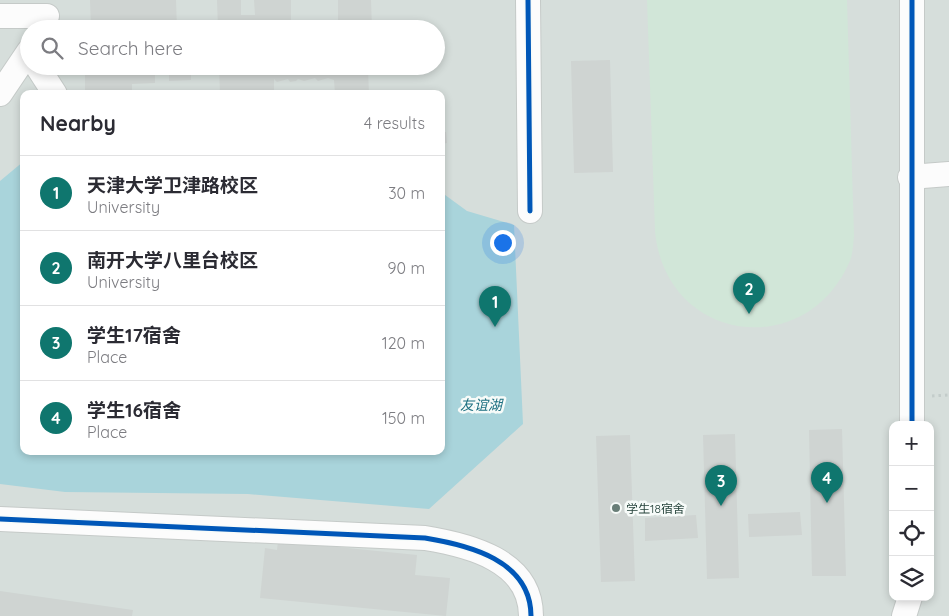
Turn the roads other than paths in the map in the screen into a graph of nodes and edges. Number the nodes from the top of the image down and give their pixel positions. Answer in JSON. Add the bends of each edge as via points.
{"nodes":[{"id":1,"x":528,"y":0,"type":"edge"},
{"id":2,"x":912,"y":0,"type":"edge"},
{"id":3,"x":47,"y":15,"type":"edge"},
{"id":4,"x":0,"y":16,"type":"edge"},
{"id":5,"x":20,"y":64,"type":"edge"},
{"id":6,"x":43,"y":75,"type":"edge"},
{"id":7,"x":53,"y":90,"type":"edge"},
{"id":8,"x":0,"y":94,"type":"edge"},
{"id":9,"x":949,"y":174,"type":"edge"},
{"id":10,"x":910,"y":177,"type":"junction"},
{"id":11,"x":530,"y":210,"type":"dead end"},
{"id":12,"x":912,"y":421,"type":"edge"},
{"id":13,"x":0,"y":519,"type":"edge"},
{"id":14,"x":909,"y":601,"type":"edge"},
{"id":15,"x":531,"y":616,"type":"edge"},
{"id":16,"x":904,"y":616,"type":"edge"}],
"edges":[{"from":1,"to":11,"type":"street"},
{"from":2,"to":10,"type":"street"},
{"from":3,"to":4,"type":"street"},
{"from":5,"to":8,"type":"street"},
{"from":6,"to":7,"type":"street"},
{"from":9,"to":10,"type":"street"},
{"from":10,"to":12,"type":"street"},
{"from":13,"to":15,"type":"street","via":[[448,542],[487,553],[504,562],[524,589]]},
{"from":14,"to":16,"type":"street"}]}
